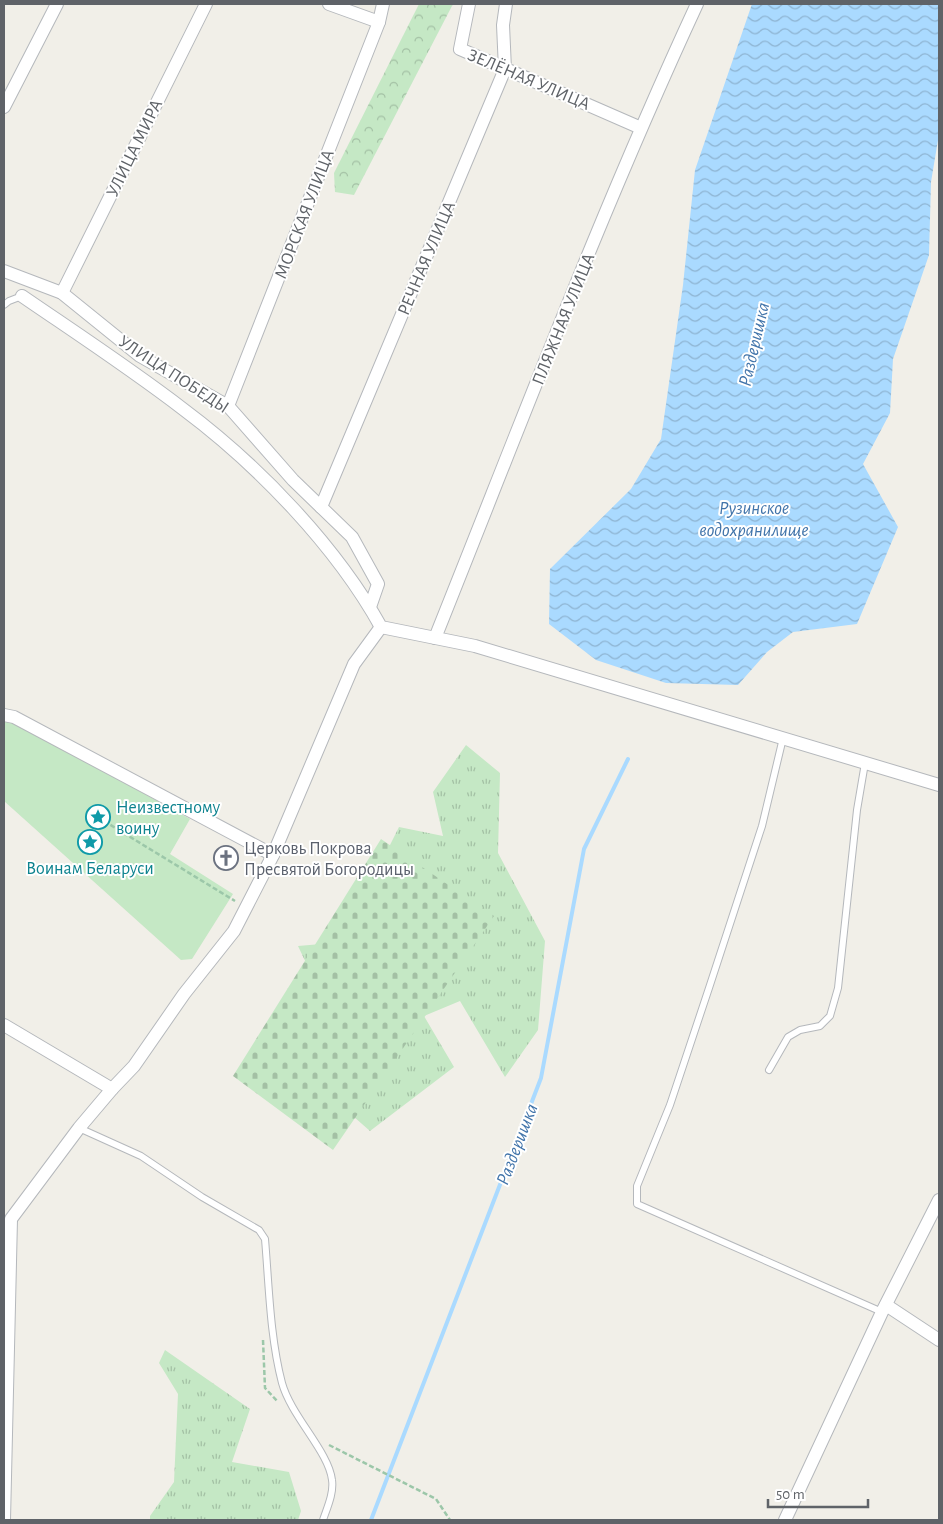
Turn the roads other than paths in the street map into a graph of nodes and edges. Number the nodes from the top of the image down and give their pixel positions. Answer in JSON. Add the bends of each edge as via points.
{"nodes":[{"id":1,"x":57,"y":4,"type":"edge"},
{"id":2,"x":206,"y":4,"type":"edge"},
{"id":3,"x":329,"y":4,"type":"edge"},
{"id":4,"x":383,"y":4,"type":"edge"},
{"id":5,"x":469,"y":4,"type":"edge"},
{"id":6,"x":506,"y":4,"type":"edge"},
{"id":7,"x":697,"y":4,"type":"edge"},
{"id":8,"x":379,"y":22,"type":"junction"},
{"id":9,"x":505,"y":69,"type":"junction"},
{"id":10,"x":4,"y":107,"type":"edge"},
{"id":11,"x":641,"y":128,"type":"junction"},
{"id":12,"x":4,"y":271,"type":"edge"},
{"id":13,"x":62,"y":293,"type":"junction"},
{"id":14,"x":22,"y":296,"type":"joint"},
{"id":15,"x":4,"y":305,"type":"edge"},
{"id":16,"x":228,"y":406,"type":"junction"},
{"id":17,"x":321,"y":507,"type":"junction"},
{"id":18,"x":370,"y":606,"type":"junction"},
{"id":19,"x":381,"y":627,"type":"junction"},
{"id":20,"x":435,"y":638,"type":"junction"},
{"id":21,"x":4,"y":715,"type":"edge"},
{"id":22,"x":784,"y":737,"type":"junction"},
{"id":23,"x":865,"y":762,"type":"junction"},
{"id":24,"x":939,"y":785,"type":"edge"},
{"id":25,"x":273,"y":855,"type":"junction"},
{"id":26,"x":4,"y":1025,"type":"edge"},
{"id":27,"x":769,"y":1070,"type":"dead end"},
{"id":28,"x":112,"y":1089,"type":"junction"},
{"id":29,"x":79,"y":1128,"type":"junction"},
{"id":30,"x":939,"y":1200,"type":"edge"},
{"id":31,"x":7,"y":1218,"type":"edge"},
{"id":32,"x":884,"y":1309,"type":"junction"},
{"id":33,"x":939,"y":1340,"type":"edge"},
{"id":34,"x":4,"y":1520,"type":"edge"},
{"id":35,"x":323,"y":1520,"type":"edge"},
{"id":36,"x":785,"y":1520,"type":"edge"}],
"edges":[{"from":1,"to":10,"type":"street"},
{"from":2,"to":13,"type":"street","name":"УЛИЦА МИРА"},
{"from":3,"to":8,"type":"street"},
{"from":4,"to":8,"type":"street"},
{"from":5,"to":9,"type":"street","name":"ЗЕЛЁНАЯ УЛИЦА","via":[[460,49]]},
{"from":6,"to":9,"type":"street","name":"РЕЧНАЯ УЛИЦА","via":[[503,25]]},
{"from":7,"to":11,"type":"street","name":"ПЛЯЖНАЯ УЛИЦА"},
{"from":8,"to":16,"type":"street","name":"МОРСКАЯ УЛИЦА"},
{"from":9,"to":11,"type":"street","name":"ЗЕЛЁНАЯ УЛИЦА"},
{"from":9,"to":17,"type":"street","name":"РЕЧНАЯ УЛИЦА"},
{"from":11,"to":20,"type":"street","name":"ПЛЯЖНАЯ УЛИЦА"},
{"from":12,"to":13,"type":"street","name":"УЛИЦА ПОБЕДЫ"},
{"from":13,"to":16,"type":"street","name":"УЛИЦА ПОБЕДЫ","via":[[140,356]]},
{"from":14,"to":15,"type":"lane"},
{"from":14,"to":18,"type":"street","via":[[184,410],[260,475],[341,563]]},
{"from":16,"to":17,"type":"street","name":"УЛИЦА ПОБЕДЫ"},
{"from":17,"to":18,"type":"street","name":"УЛИЦА ПОБЕДЫ","via":[[352,537],[378,584]]},
{"from":18,"to":19,"type":"street"},
{"from":19,"to":20,"type":"street"},
{"from":19,"to":25,"type":"street","via":[[354,664]]},
{"from":20,"to":22,"type":"street","via":[[475,646]]},
{"from":21,"to":25,"type":"street","via":[[14,717]]},
{"from":22,"to":23,"type":"street"},
{"from":22,"to":32,"type":"lane","via":[[762,826],[670,1105],[637,1186],[637,1204]]},
{"from":23,"to":24,"type":"street"},
{"from":23,"to":27,"type":"lane","via":[[838,988],[830,1016],[820,1026],[800,1030],[788,1037]]},
{"from":25,"to":28,"type":"street","via":[[234,931],[184,994],[134,1066]]},
{"from":26,"to":28,"type":"street"},
{"from":28,"to":29,"type":"street"},
{"from":29,"to":31,"type":"street"},
{"from":29,"to":35,"type":"lane","via":[[141,1156],[259,1230],[265,1239],[282,1383],[288,1402],[328,1466],[332,1480],[332,1492]]},
{"from":30,"to":32,"type":"street"},
{"from":31,"to":34,"type":"street"},
{"from":32,"to":33,"type":"street"},
{"from":32,"to":36,"type":"street"}]}
